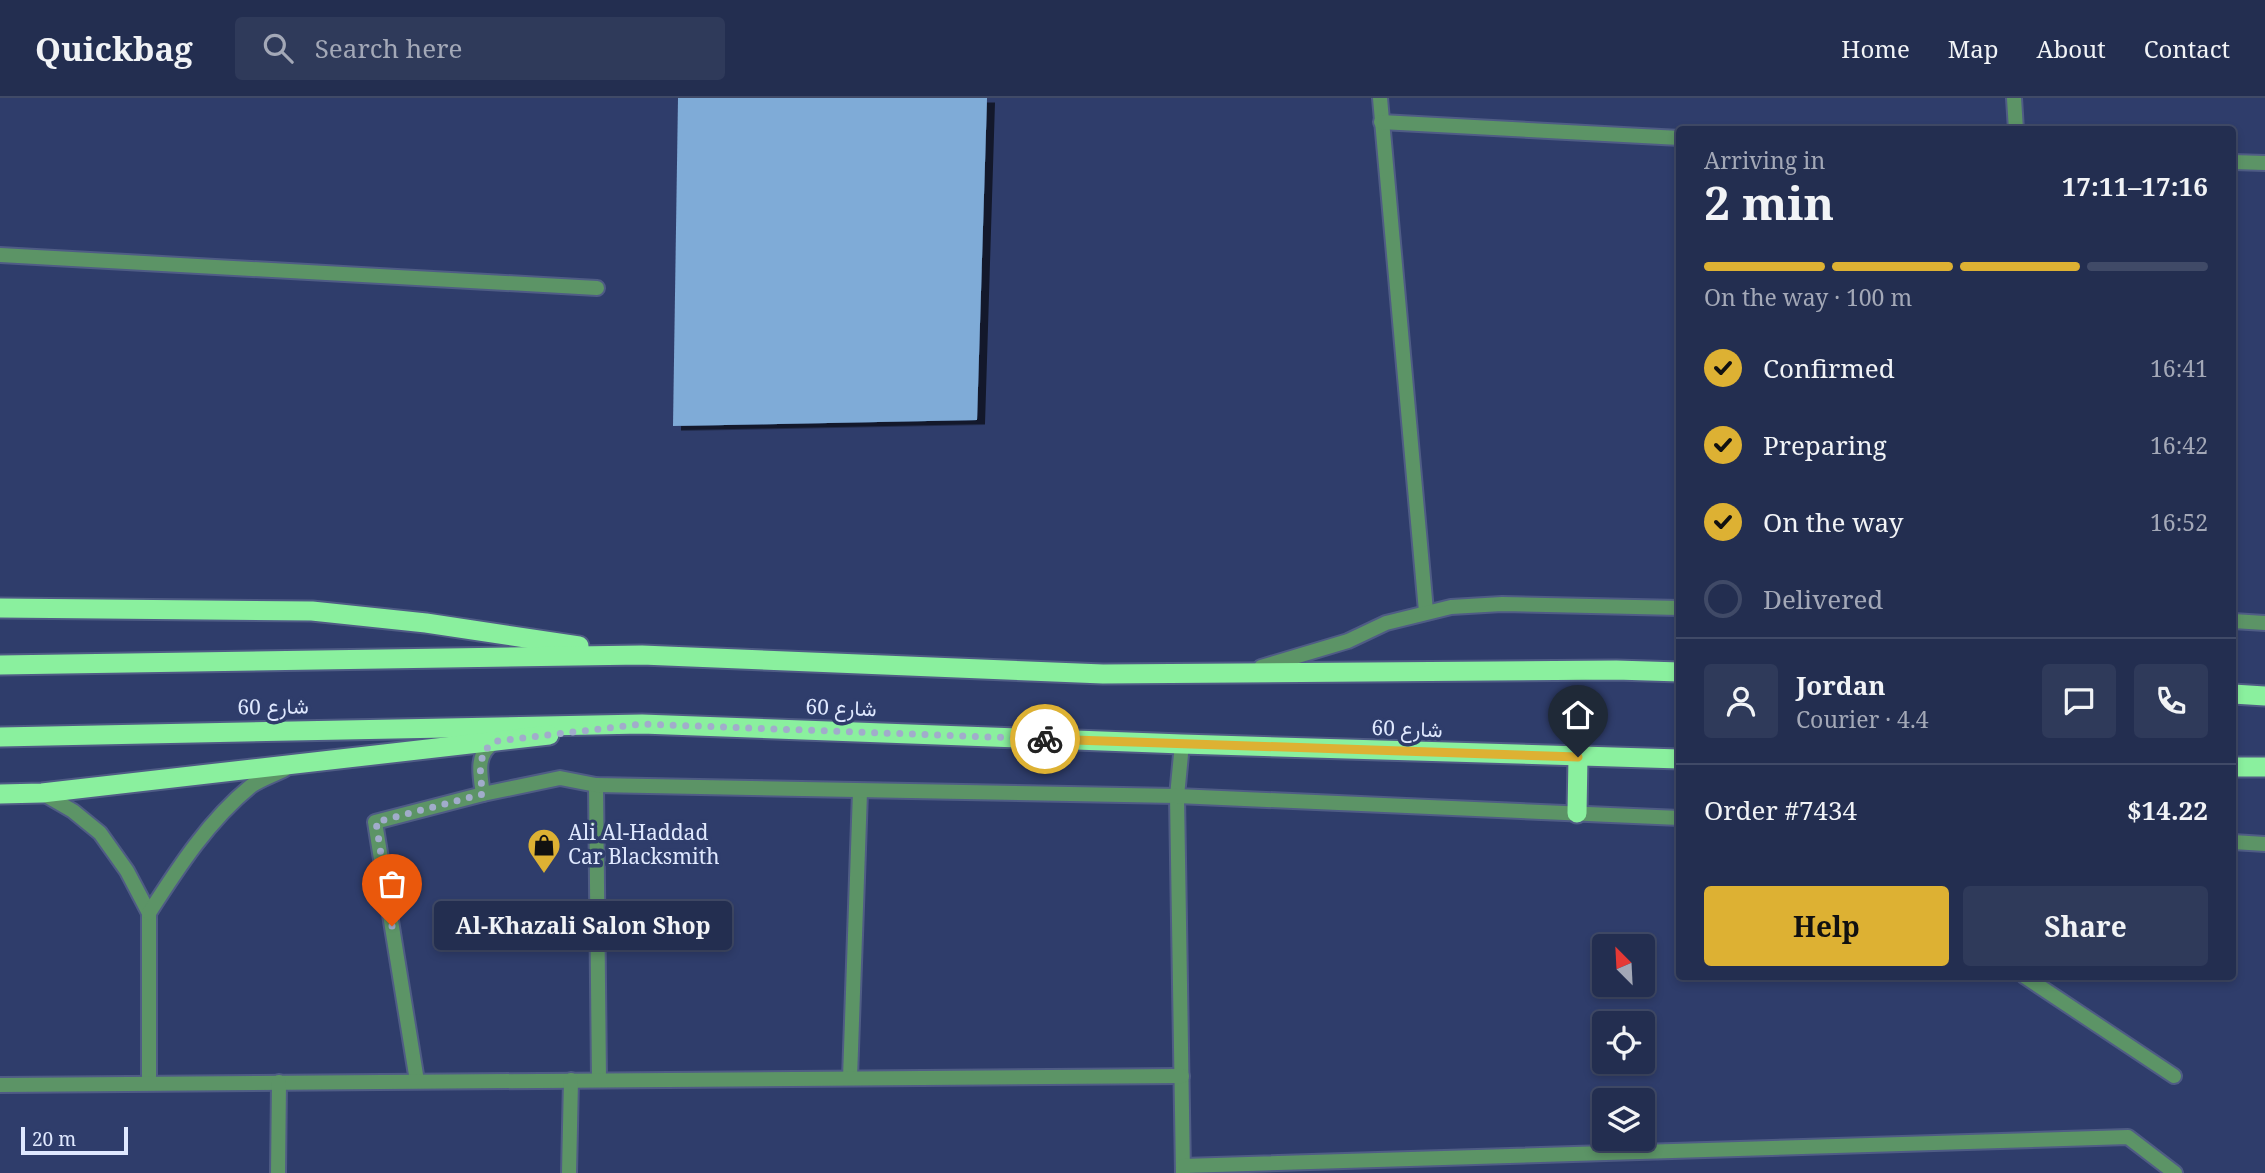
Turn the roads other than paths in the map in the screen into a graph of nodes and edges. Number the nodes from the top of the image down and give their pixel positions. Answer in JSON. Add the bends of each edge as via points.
{"nodes":[{"id":1,"x":1380,"y":98,"type":"edge"},
{"id":2,"x":2014,"y":98,"type":"edge"},
{"id":3,"x":1381,"y":122,"type":"junction"},
{"id":4,"x":2016,"y":126,"type":"edge"},
{"id":5,"x":1676,"y":138,"type":"edge"},
{"id":6,"x":2236,"y":162,"type":"edge"},
{"id":7,"x":2265,"y":163,"type":"edge"},
{"id":8,"x":0,"y":255,"type":"edge"},
{"id":9,"x":597,"y":288,"type":"dead end"},
{"id":10,"x":0,"y":608,"type":"edge"},
{"id":11,"x":1676,"y":608,"type":"edge"},
{"id":12,"x":1426,"y":611,"type":"junction"},
{"id":13,"x":2236,"y":621,"type":"edge"},
{"id":14,"x":2265,"y":622,"type":"edge"},
{"id":15,"x":642,"y":655,"type":"junction"},
{"id":16,"x":0,"y":665,"type":"edge"},
{"id":17,"x":1676,"y":672,"type":"edge"},
{"id":18,"x":1230,"y":674,"type":"junction"},
{"id":19,"x":2236,"y":694,"type":"edge"},
{"id":20,"x":2265,"y":696,"type":"edge"},
{"id":21,"x":642,"y":724,"type":"junction"},
{"id":22,"x":0,"y":737,"type":"edge"},
{"id":23,"x":497,"y":741,"type":"junction"},
{"id":24,"x":1182,"y":744,"type":"junction"},
{"id":25,"x":1578,"y":757,"type":"junction"},
{"id":26,"x":1676,"y":759,"type":"edge"},
{"id":27,"x":294,"y":765,"type":"junction"},
{"id":28,"x":2236,"y":767,"type":"edge"},
{"id":29,"x":2265,"y":767,"type":"edge"},
{"id":30,"x":596,"y":785,"type":"junction"},
{"id":31,"x":860,"y":792,"type":"junction"},
{"id":32,"x":42,"y":793,"type":"junction"},
{"id":33,"x":0,"y":794,"type":"edge"},
{"id":34,"x":483,"y":794,"type":"junction"},
{"id":35,"x":1177,"y":796,"type":"junction"},
{"id":36,"x":1577,"y":813,"type":"junction"},
{"id":37,"x":1676,"y":818,"type":"edge"},
{"id":38,"x":2236,"y":842,"type":"edge"},
{"id":39,"x":2265,"y":844,"type":"edge"},
{"id":40,"x":149,"y":913,"type":"junction"},
{"id":41,"x":2030,"y":980,"type":"edge"},
{"id":42,"x":1182,"y":1076,"type":"junction"},
{"id":43,"x":2174,"y":1076,"type":"dead end"},
{"id":44,"x":850,"y":1078,"type":"junction"},
{"id":45,"x":571,"y":1080,"type":"junction"},
{"id":46,"x":599,"y":1080,"type":"junction"},
{"id":47,"x":417,"y":1081,"type":"junction"},
{"id":48,"x":279,"y":1082,"type":"junction"},
{"id":49,"x":149,"y":1083,"type":"junction"},
{"id":50,"x":0,"y":1085,"type":"edge"},
{"id":51,"x":1183,"y":1169,"type":"edge"},
{"id":52,"x":278,"y":1173,"type":"edge"},
{"id":53,"x":569,"y":1173,"type":"edge"},
{"id":54,"x":2175,"y":1173,"type":"edge"}],
"edges":[{"from":1,"to":3,"type":"street"},
{"from":2,"to":4,"type":"street"},
{"from":3,"to":5,"type":"street"},
{"from":3,"to":12,"type":"street"},
{"from":6,"to":7,"type":"street"},
{"from":8,"to":9,"type":"street"},
{"from":10,"to":15,"type":"highway","via":[[312,611]]},
{"from":11,"to":12,"type":"street","via":[[1502,604]]},
{"from":12,"to":18,"type":"street","via":[[1286,662]]},
{"from":13,"to":14,"type":"street"},
{"from":15,"to":16,"type":"highway"},
{"from":15,"to":18,"type":"highway","via":[[1103,674]]},
{"from":17,"to":18,"type":"highway"},
{"from":19,"to":20,"type":"highway"},
{"from":21,"to":22,"type":"highway","name":"شارع 60"},
{"from":21,"to":23,"type":"highway"},
{"from":21,"to":24,"type":"highway","name":"شارع 60"},
{"from":23,"to":27,"type":"highway"},
{"from":23,"to":34,"type":"street","via":[[483,751]]},
{"from":24,"to":25,"type":"highway","name":"شارع 60"},
{"from":24,"to":35,"type":"street"},
{"from":25,"to":26,"type":"highway","name":"شارع 60"},
{"from":25,"to":36,"type":"highway"},
{"from":27,"to":32,"type":"highway"},
{"from":27,"to":40,"type":"street","via":[[253,784],[230,806],[200,839]]},
{"from":28,"to":29,"type":"highway"},
{"from":30,"to":31,"type":"street"},
{"from":30,"to":34,"type":"street","via":[[560,778]]},
{"from":30,"to":46,"type":"street"},
{"from":31,"to":35,"type":"street"},
{"from":31,"to":44,"type":"street"},
{"from":32,"to":33,"type":"highway"},
{"from":32,"to":40,"type":"street","via":[[100,833]]},
{"from":34,"to":47,"type":"street","via":[[376,822]]},
{"from":35,"to":36,"type":"street"},
{"from":35,"to":42,"type":"street"},
{"from":36,"to":37,"type":"street"},
{"from":38,"to":39,"type":"street"},
{"from":40,"to":49,"type":"street"},
{"from":41,"to":43,"type":"street"},
{"from":42,"to":44,"type":"street"},
{"from":42,"to":51,"type":"street"},
{"from":44,"to":46,"type":"street"},
{"from":45,"to":46,"type":"street"},
{"from":45,"to":47,"type":"street"},
{"from":45,"to":53,"type":"street"},
{"from":47,"to":48,"type":"street"},
{"from":48,"to":49,"type":"street"},
{"from":48,"to":52,"type":"street"},
{"from":49,"to":50,"type":"street"},
{"from":51,"to":54,"type":"street","via":[[2128,1137]]}]}
